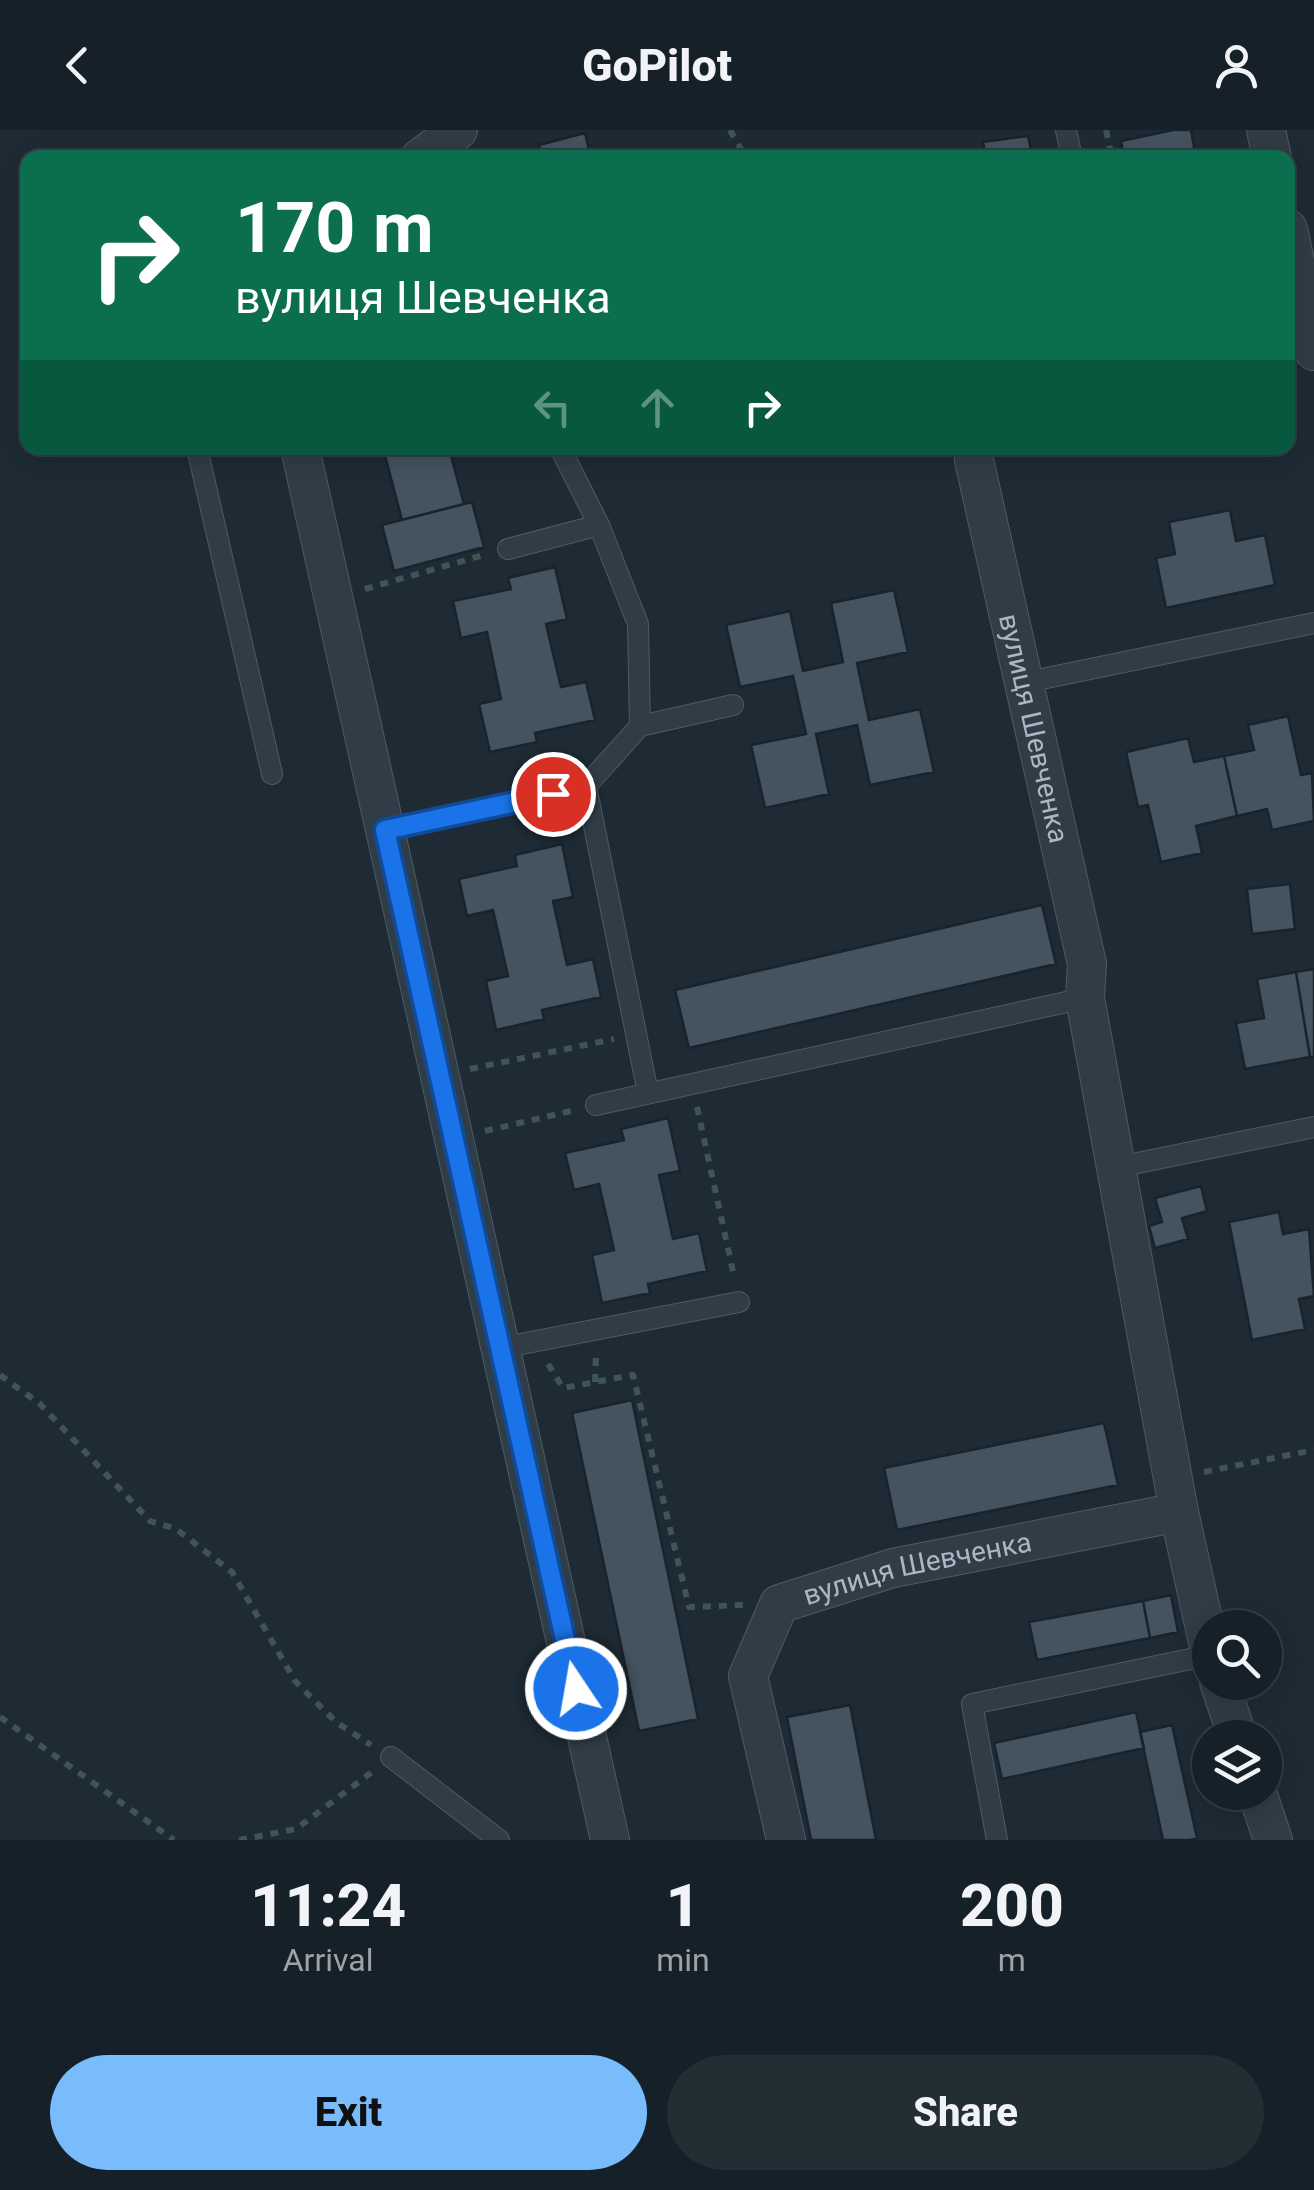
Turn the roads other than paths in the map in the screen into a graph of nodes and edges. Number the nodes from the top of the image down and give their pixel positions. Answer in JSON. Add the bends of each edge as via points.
{"nodes":[{"id":1,"x":458,"y":130,"type":"edge"},
{"id":2,"x":431,"y":150,"type":"edge"},
{"id":3,"x":1295,"y":263,"type":"edge"},
{"id":4,"x":1314,"y":351,"type":"edge"},
{"id":5,"x":199,"y":455,"type":"edge"},
{"id":6,"x":302,"y":455,"type":"edge"},
{"id":7,"x":564,"y":455,"type":"edge"},
{"id":8,"x":974,"y":460,"type":"dead end"},
{"id":9,"x":599,"y":524,"type":"junction"},
{"id":10,"x":508,"y":548,"type":"road end"},
{"id":11,"x":1314,"y":622,"type":"edge"},
{"id":12,"x":1027,"y":682,"type":"junction"},
{"id":13,"x":733,"y":705,"type":"dead end"},
{"id":14,"x":640,"y":726,"type":"junction"},
{"id":15,"x":272,"y":774,"type":"dead end"},
{"id":16,"x":586,"y":786,"type":"junction"},
{"id":17,"x":385,"y":830,"type":"junction"},
{"id":18,"x":1085,"y":998,"type":"junction"},
{"id":19,"x":648,"y":1094,"type":"junction"},
{"id":20,"x":596,"y":1105,"type":"road end"},
{"id":21,"x":1314,"y":1126,"type":"edge"},
{"id":22,"x":1118,"y":1168,"type":"junction"},
{"id":23,"x":739,"y":1302,"type":"road end"},
{"id":24,"x":518,"y":1345,"type":"junction"},
{"id":25,"x":1176,"y":1495,"type":"junction"},
{"id":26,"x":1201,"y":1610,"type":"edge"},
{"id":27,"x":1192,"y":1657,"type":"edge"},
{"id":28,"x":392,"y":1757,"type":"road end"},
{"id":29,"x":1263,"y":1810,"type":"edge"},
{"id":30,"x":498,"y":1840,"type":"edge"},
{"id":31,"x":610,"y":1840,"type":"edge"},
{"id":32,"x":786,"y":1840,"type":"edge"},
{"id":33,"x":997,"y":1840,"type":"edge"},
{"id":34,"x":1273,"y":1840,"type":"edge"}],
"edges":[{"from":1,"to":2,"type":"street"},
{"from":3,"to":4,"type":"street"},
{"from":5,"to":15,"type":"lane"},
{"from":6,"to":17,"type":"street"},
{"from":7,"to":9,"type":"lane"},
{"from":8,"to":12,"type":"street","name":"вулиця Шевченка"},
{"from":9,"to":10,"type":"lane"},
{"from":9,"to":14,"type":"lane","via":[[638,624]]},
{"from":11,"to":12,"type":"lane"},
{"from":12,"to":18,"type":"street","name":"вулиця Шевченка","via":[[1088,964]]},
{"from":13,"to":14,"type":"lane"},
{"from":14,"to":16,"type":"lane"},
{"from":16,"to":17,"type":"lane"},
{"from":16,"to":19,"type":"lane"},
{"from":17,"to":24,"type":"street","via":[[454,1139]]},
{"from":18,"to":19,"type":"lane"},
{"from":18,"to":22,"type":"street","name":"вулиця Шевченка"},
{"from":19,"to":20,"type":"lane"},
{"from":21,"to":22,"type":"lane"},
{"from":22,"to":25,"type":"street","name":"вулиця Шевченка"},
{"from":23,"to":24,"type":"lane"},
{"from":24,"to":31,"type":"street"},
{"from":25,"to":26,"type":"street","name":"вулиця Шевченка"},
{"from":25,"to":32,"type":"street","name":"вулиця Шевченка","via":[[779,1604],[748,1676]]},
{"from":27,"to":33,"type":"lane","via":[[972,1704]]},
{"from":28,"to":30,"type":"lane"},
{"from":29,"to":34,"type":"street"}]}
